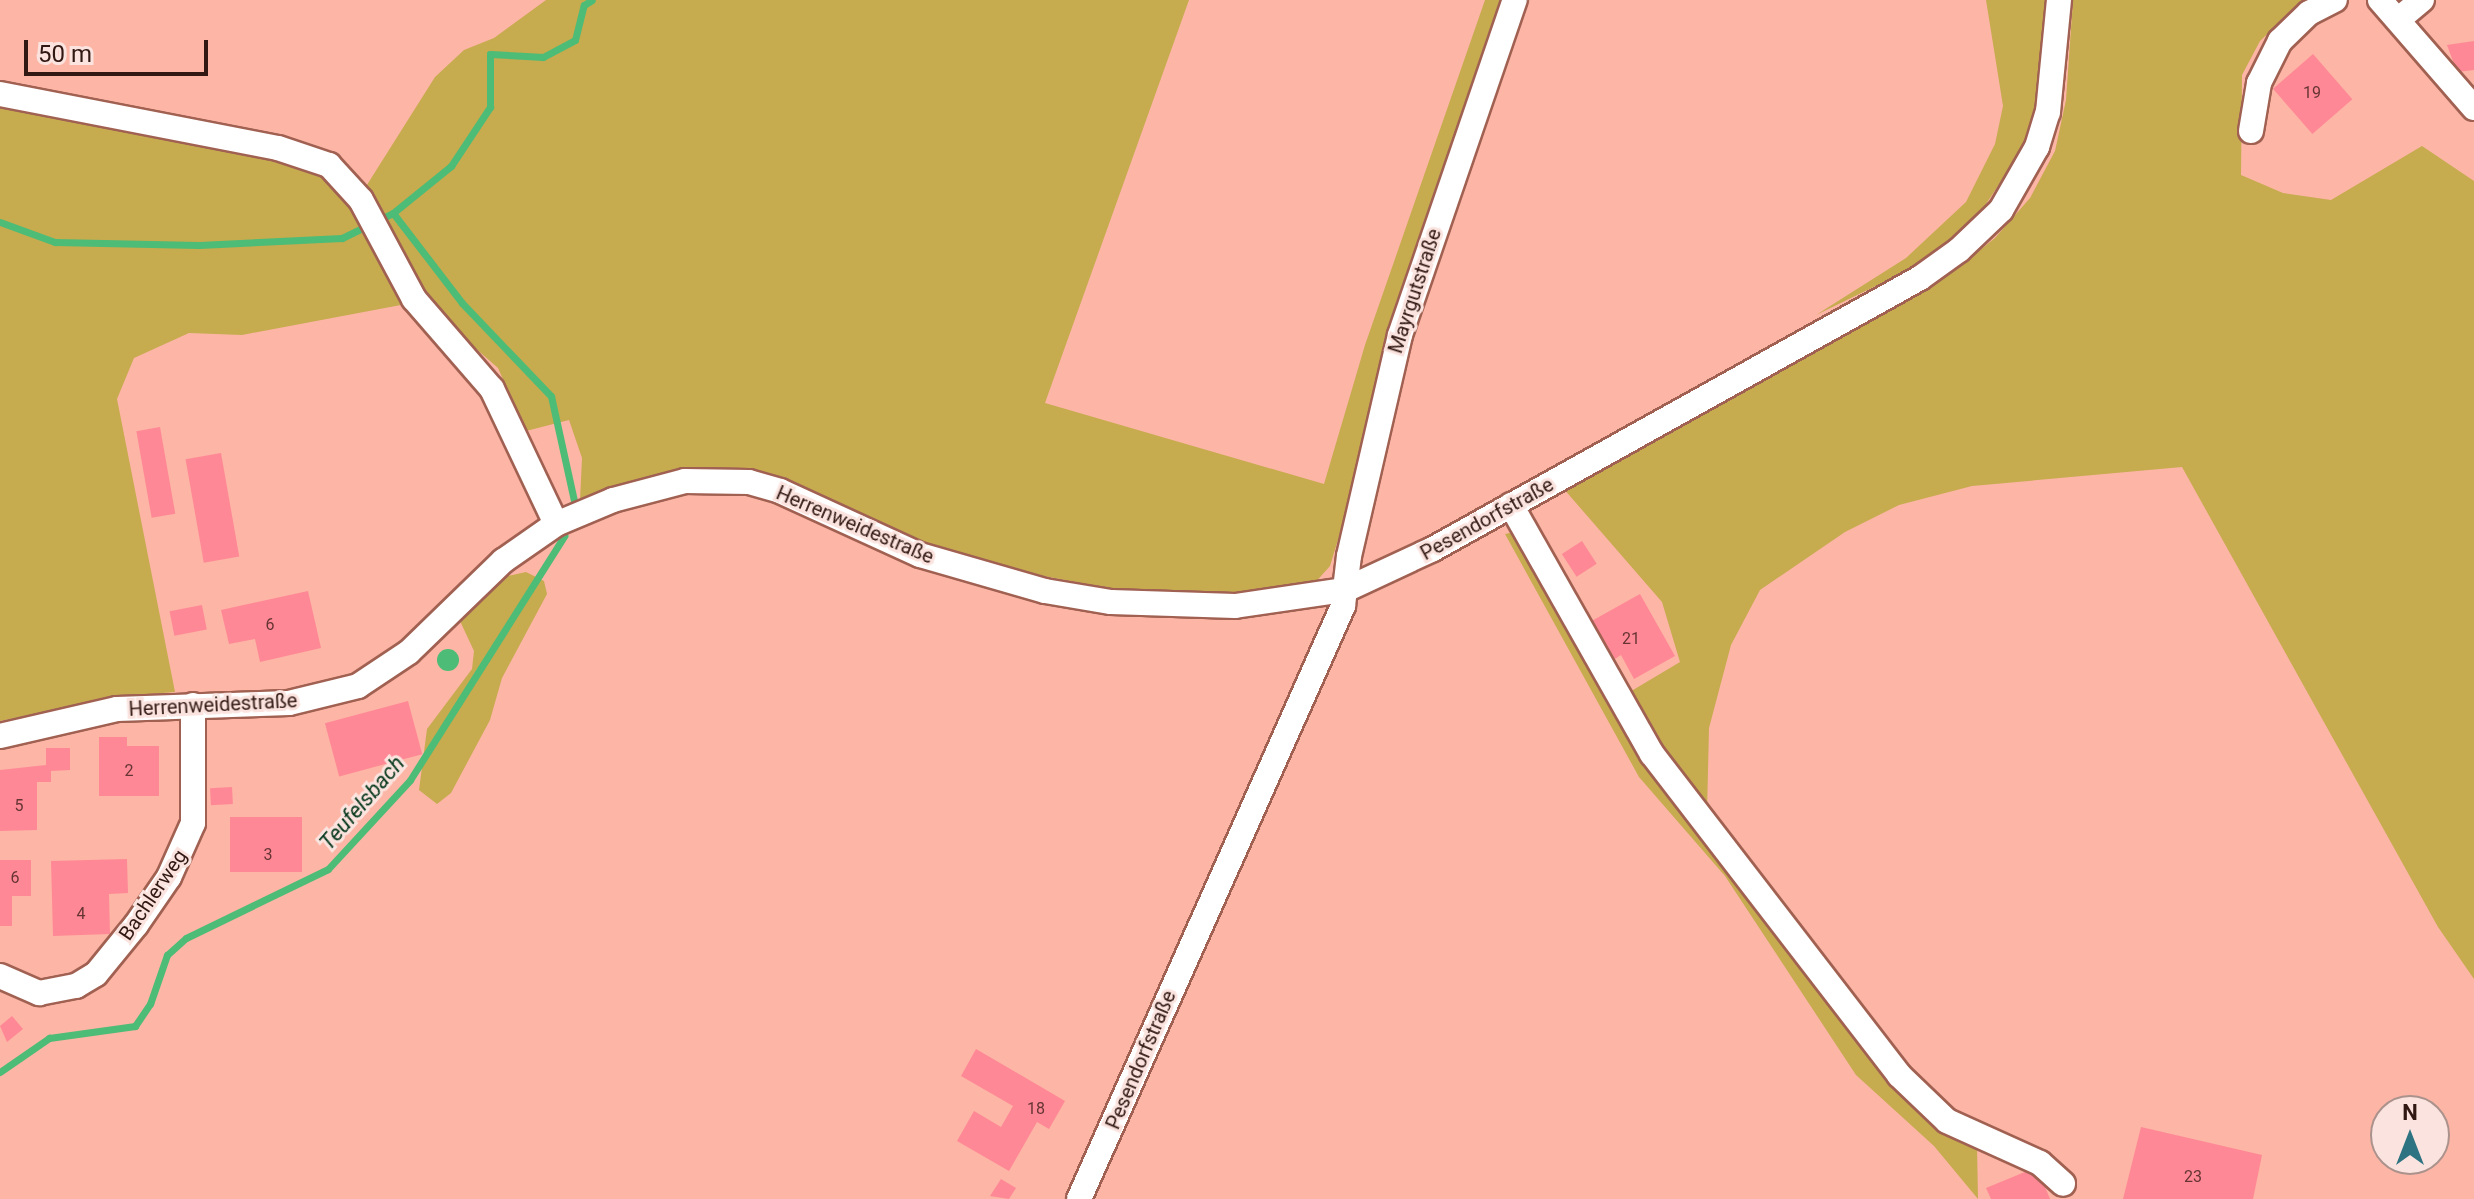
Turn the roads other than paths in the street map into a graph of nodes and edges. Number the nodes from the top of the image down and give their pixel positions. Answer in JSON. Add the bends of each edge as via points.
{"nodes":[{"id":1,"x":1515,"y":0,"type":"edge"},
{"id":2,"x":2059,"y":0,"type":"edge"},
{"id":3,"x":2335,"y":0,"type":"edge"},
{"id":4,"x":2380,"y":0,"type":"edge"},
{"id":5,"x":2422,"y":0,"type":"edge"},
{"id":6,"x":2399,"y":19,"type":"junction"},
{"id":7,"x":0,"y":94,"type":"edge"},
{"id":8,"x":2474,"y":108,"type":"edge"},
{"id":9,"x":2251,"y":131,"type":"dead end"},
{"id":10,"x":1511,"y":505,"type":"junction"},
{"id":11,"x":556,"y":524,"type":"junction"},
{"id":12,"x":1345,"y":590,"type":"junction"},
{"id":13,"x":193,"y":705,"type":"junction"},
{"id":14,"x":0,"y":736,"type":"edge"},
{"id":15,"x":0,"y":976,"type":"edge"},
{"id":16,"x":2063,"y":1184,"type":"dead end"},
{"id":17,"x":1079,"y":1199,"type":"edge"}],
"edges":[{"from":1,"to":12,"type":"street","name":"Mayrgutstraße","via":[[1400,335]]},
{"from":2,"to":10,"type":"street","name":"Pesendorfstraße","via":[[2048,112],[2037,147],[2020,183],[1983,229],[1920,278]]},
{"from":3,"to":9,"type":"street","via":[[2292,25],[2280,41],[2259,83]]},
{"from":4,"to":6,"type":"street"},
{"from":5,"to":6,"type":"street"},
{"from":6,"to":8,"type":"street","via":[[2456,94]]},
{"from":7,"to":11,"type":"street","via":[[306,155],[344,177],[414,299],[492,389]]},
{"from":10,"to":12,"type":"street","name":"Pesendorfstraße"},
{"from":10,"to":16,"type":"street","via":[[1652,754],[1899,1075],[1947,1121],[2040,1163]]},
{"from":11,"to":12,"type":"street","name":"Herrenweidestraße","via":[[650,489],[714,479],[749,482],[920,555],[1045,591],[1111,602],[1235,606]]},
{"from":11,"to":13,"type":"street","name":"Herrenweidestraße","via":[[503,561],[409,652],[358,686],[289,703]]},
{"from":12,"to":17,"type":"street","name":"Pesendorfstraße","via":[[1337,619]]},
{"from":13,"to":14,"type":"street","name":"Herrenweidestraße","via":[[117,709]]},
{"from":13,"to":15,"type":"street","name":"Bachlerweg","via":[[193,823],[169,877],[136,925],[96,974],[76,986],[39,993]]}]}
